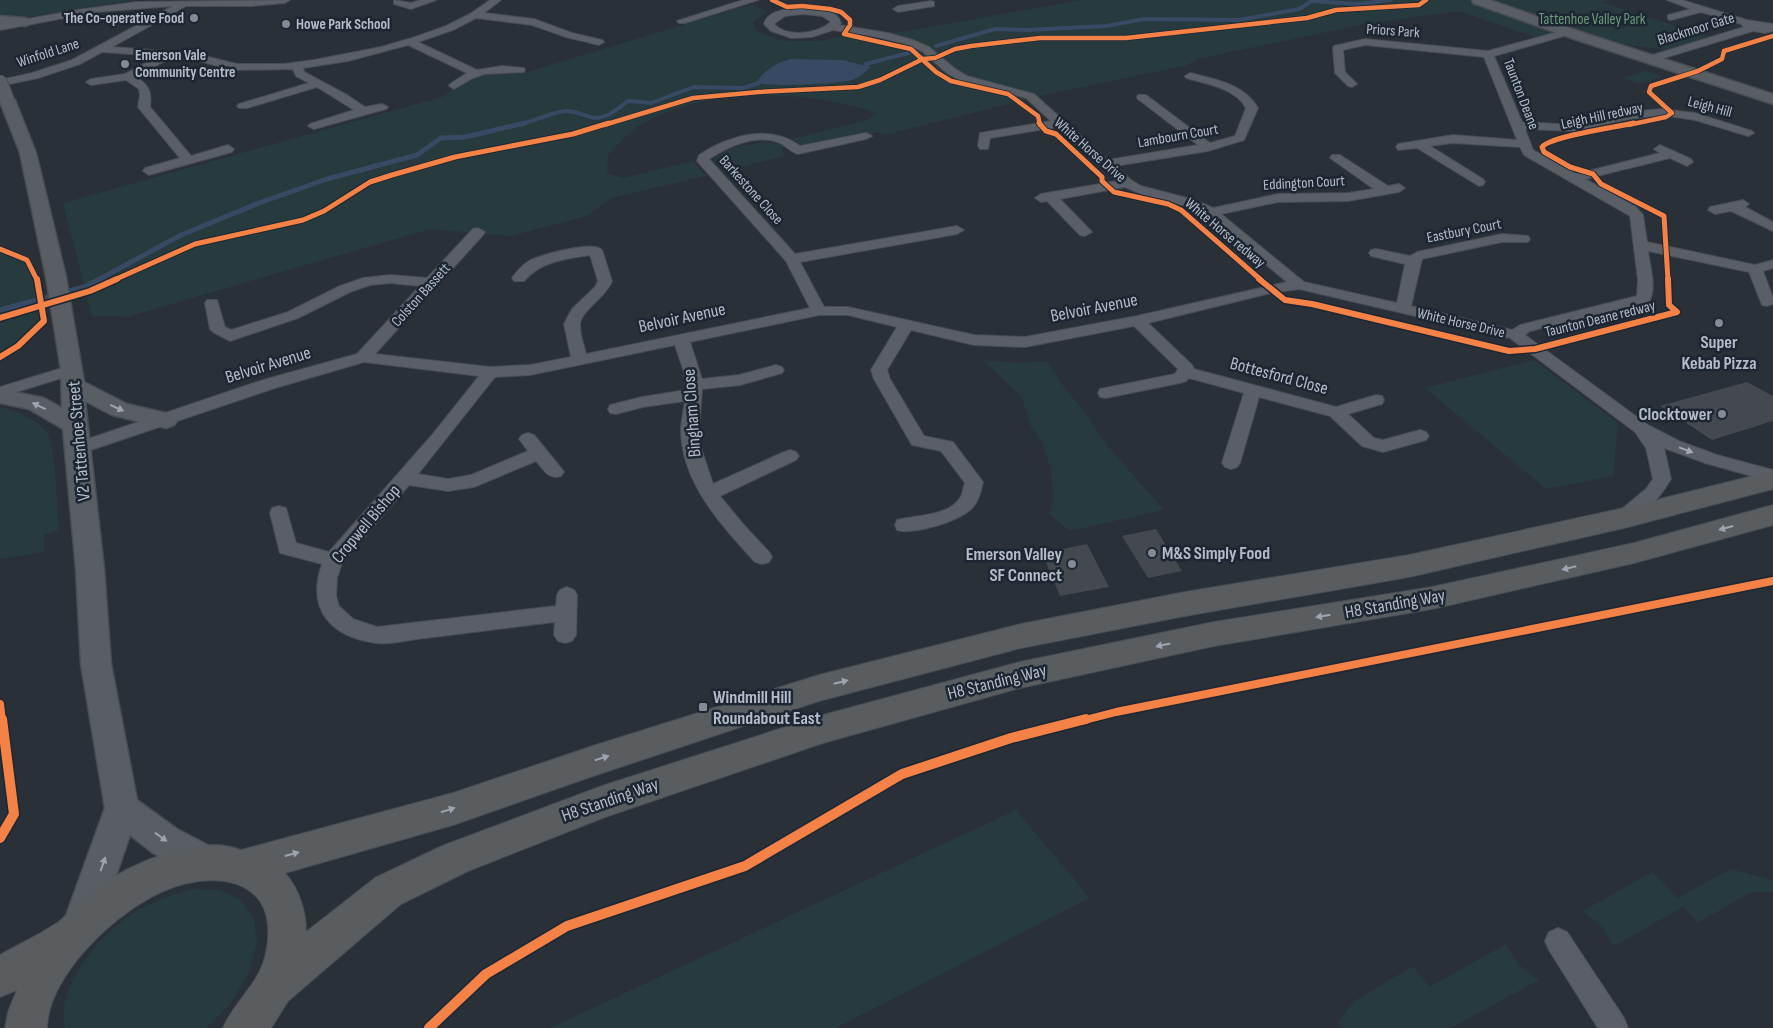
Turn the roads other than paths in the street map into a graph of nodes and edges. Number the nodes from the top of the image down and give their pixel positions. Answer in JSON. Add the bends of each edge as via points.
{"nodes":[{"id":1,"x":285,"y":0,"type":"edge"},
{"id":2,"x":431,"y":0,"type":"edge"},
{"id":3,"x":496,"y":0,"type":"edge"},
{"id":4,"x":753,"y":0,"type":"edge"},
{"id":5,"x":1478,"y":0,"type":"edge"},
{"id":6,"x":1672,"y":0,"type":"edge"},
{"id":7,"x":398,"y":2,"type":"dead end"},
{"id":8,"x":184,"y":4,"type":"junction"},
{"id":9,"x":931,"y":4,"type":"dead end"},
{"id":10,"x":896,"y":8,"type":"dead end"},
{"id":11,"x":1702,"y":9,"type":"junction"},
{"id":12,"x":783,"y":13,"type":"junction"},
{"id":13,"x":474,"y":15,"type":"junction"},
{"id":14,"x":1671,"y":17,"type":"dead end"},
{"id":15,"x":0,"y":20,"type":"edge"},
{"id":16,"x":682,"y":21,"type":"dead end"},
{"id":17,"x":26,"y":22,"type":"junction"},
{"id":18,"x":1750,"y":25,"type":"junction"},
{"id":19,"x":1770,"y":26,"type":"edge"},
{"id":20,"x":0,"y":27,"type":"edge"},
{"id":21,"x":833,"y":27,"type":"junction"},
{"id":22,"x":1568,"y":32,"type":"junction"},
{"id":23,"x":1582,"y":37,"type":"junction"},
{"id":24,"x":1539,"y":39,"type":"junction"},
{"id":25,"x":409,"y":42,"type":"junction"},
{"id":26,"x":584,"y":48,"type":"dead end"},
{"id":27,"x":102,"y":49,"type":"junction"},
{"id":28,"x":1619,"y":49,"type":"junction"},
{"id":29,"x":1675,"y":51,"type":"junction"},
{"id":30,"x":168,"y":54,"type":"junction"},
{"id":31,"x":1488,"y":54,"type":"junction"},
{"id":32,"x":1650,"y":59,"type":"junction"},
{"id":33,"x":298,"y":67,"type":"junction"},
{"id":34,"x":520,"y":70,"type":"dead end"},
{"id":35,"x":474,"y":72,"type":"junction"},
{"id":36,"x":1190,"y":76,"type":"dead end"},
{"id":37,"x":128,"y":77,"type":"junction"},
{"id":38,"x":0,"y":82,"type":"edge"},
{"id":39,"x":91,"y":82,"type":"dead end"},
{"id":40,"x":316,"y":84,"type":"junction"},
{"id":41,"x":1352,"y":84,"type":"dead end"},
{"id":42,"x":454,"y":86,"type":"dead end"},
{"id":43,"x":1142,"y":97,"type":"dead end"},
{"id":44,"x":1773,"y":99,"type":"edge"},
{"id":45,"x":243,"y":106,"type":"dead end"},
{"id":46,"x":382,"y":107,"type":"dead end"},
{"id":47,"x":362,"y":110,"type":"junction"},
{"id":48,"x":1059,"y":123,"type":"junction"},
{"id":49,"x":1516,"y":125,"type":"junction"},
{"id":50,"x":314,"y":126,"type":"dead end"},
{"id":51,"x":1748,"y":133,"type":"dead end"},
{"id":52,"x":866,"y":136,"type":"dead end"},
{"id":53,"x":1524,"y":144,"type":"junction"},
{"id":54,"x":1420,"y":145,"type":"junction"},
{"id":55,"x":984,"y":146,"type":"dead end"},
{"id":56,"x":1208,"y":147,"type":"junction"},
{"id":57,"x":1402,"y":147,"type":"dead end"},
{"id":58,"x":1659,"y":148,"type":"dead end"},
{"id":59,"x":228,"y":149,"type":"dead end"},
{"id":60,"x":1672,"y":154,"type":"junction"},
{"id":61,"x":1336,"y":158,"type":"dead end"},
{"id":62,"x":188,"y":160,"type":"junction"},
{"id":63,"x":1687,"y":162,"type":"dead end"},
{"id":64,"x":1105,"y":164,"type":"junction"},
{"id":65,"x":149,"y":171,"type":"dead end"},
{"id":66,"x":1573,"y":178,"type":"junction"},
{"id":67,"x":1479,"y":182,"type":"dead end"},
{"id":68,"x":1127,"y":183,"type":"junction"},
{"id":69,"x":1399,"y":188,"type":"dead end"},
{"id":70,"x":1385,"y":190,"type":"junction"},
{"id":71,"x":1750,"y":202,"type":"dead end"},
{"id":72,"x":1732,"y":206,"type":"junction"},
{"id":73,"x":1715,"y":210,"type":"dead end"},
{"id":74,"x":1211,"y":212,"type":"junction"},
{"id":75,"x":1773,"y":227,"type":"edge"},
{"id":76,"x":957,"y":230,"type":"dead end"},
{"id":77,"x":478,"y":232,"type":"dead end"},
{"id":78,"x":1085,"y":232,"type":"dead end"},
{"id":79,"x":1523,"y":240,"type":"dead end"},
{"id":80,"x":1639,"y":245,"type":"junction"},
{"id":81,"x":1376,"y":254,"type":"dead end"},
{"id":82,"x":792,"y":259,"type":"junction"},
{"id":83,"x":1413,"y":261,"type":"junction"},
{"id":84,"x":1773,"y":264,"type":"edge"},
{"id":85,"x":1755,"y":269,"type":"junction"},
{"id":86,"x":56,"y":277,"type":"joint"},
{"id":87,"x":519,"y":278,"type":"dead end"},
{"id":88,"x":431,"y":283,"type":"junction"},
{"id":89,"x":1299,"y":285,"type":"junction"},
{"id":90,"x":212,"y":302,"type":"dead end"},
{"id":91,"x":1766,"y":302,"type":"dead end"},
{"id":92,"x":1403,"y":309,"type":"junction"},
{"id":93,"x":819,"y":311,"type":"junction"},
{"id":94,"x":62,"y":316,"type":"joint"},
{"id":95,"x":1138,"y":321,"type":"junction"},
{"id":96,"x":907,"y":324,"type":"junction"},
{"id":97,"x":1515,"y":335,"type":"junction"},
{"id":98,"x":680,"y":338,"type":"junction"},
{"id":99,"x":364,"y":357,"type":"junction"},
{"id":100,"x":579,"y":360,"type":"junction"},
{"id":101,"x":776,"y":370,"type":"dead end"},
{"id":102,"x":490,"y":372,"type":"junction"},
{"id":103,"x":1185,"y":372,"type":"junction"},
{"id":104,"x":73,"y":377,"type":"junction"},
{"id":105,"x":694,"y":390,"type":"junction"},
{"id":106,"x":1253,"y":390,"type":"junction"},
{"id":107,"x":0,"y":392,"type":"edge"},
{"id":108,"x":1106,"y":393,"type":"dead end"},
{"id":109,"x":0,"y":396,"type":"edge"},
{"id":110,"x":1376,"y":400,"type":"dead end"},
{"id":111,"x":616,"y":409,"type":"dead end"},
{"id":112,"x":1336,"y":412,"type":"junction"},
{"id":113,"x":166,"y":420,"type":"junction"},
{"id":114,"x":1642,"y":429,"type":"junction"},
{"id":115,"x":77,"y":436,"type":"junction"},
{"id":116,"x":1420,"y":436,"type":"dead end"},
{"id":117,"x":790,"y":456,"type":"dead end"},
{"id":118,"x":1231,"y":463,"type":"dead end"},
{"id":119,"x":555,"y":472,"type":"dead end"},
{"id":120,"x":406,"y":478,"type":"junction"},
{"id":121,"x":1773,"y":478,"type":"edge"},
{"id":122,"x":710,"y":493,"type":"junction"},
{"id":123,"x":279,"y":513,"type":"dead end"},
{"id":124,"x":1773,"y":515,"type":"edge"},
{"id":125,"x":1624,"y":518,"type":"junction"},
{"id":126,"x":902,"y":522,"type":"dead end"},
{"id":127,"x":762,"y":557,"type":"dead end"},
{"id":128,"x":333,"y":560,"type":"junction"},
{"id":129,"x":567,"y":604,"type":"joint"},
{"id":130,"x":565,"y":635,"type":"dead end"},
{"id":131,"x":122,"y":808,"type":"junction"},
{"id":132,"x":206,"y":863,"type":"junction"},
{"id":133,"x":245,"y":866,"type":"junction"},
{"id":134,"x":77,"y":931,"type":"junction"},
{"id":135,"x":1558,"y":941,"type":"dead end"},
{"id":136,"x":0,"y":977,"type":"edge"},
{"id":137,"x":274,"y":986,"type":"junction"},
{"id":138,"x":250,"y":1025,"type":"edge"},
{"id":139,"x":26,"y":1028,"type":"edge"},
{"id":140,"x":1614,"y":1028,"type":"edge"}],
"edges":[{"from":1,"to":8,"type":"street","via":[[222,5]]},
{"from":2,"to":7,"type":"street","via":[[411,6]]},
{"from":3,"to":13,"type":"street"},
{"from":4,"to":12,"type":"street"},
{"from":4,"to":16,"type":"street"},
{"from":5,"to":22,"type":"street"},
{"from":6,"to":11,"type":"street"},
{"from":8,"to":17,"type":"street","via":[[110,8]]},
{"from":8,"to":27,"type":"street","name":"Winfold Lane"},
{"from":9,"to":10,"type":"street"},
{"from":11,"to":14,"type":"street","via":[[1687,16]]},
{"from":11,"to":18,"type":"street"},
{"from":12,"to":21,"type":"street","via":[[824,13],[835,19]]},
{"from":12,"to":21,"type":"street","via":[[775,16],[769,24],[771,28],[785,33],[817,33]]},
{"from":13,"to":25,"type":"street"},
{"from":13,"to":26,"type":"street","via":[[534,22],[604,41]]},
{"from":15,"to":17,"type":"street"},
{"from":17,"to":20,"type":"street"},
{"from":18,"to":19,"type":"street"},
{"from":18,"to":29,"type":"street","name":"Blackmoor Gate"},
{"from":21,"to":48,"type":"street","name":"White Horse Drive","via":[[921,46],[951,73],[1030,96]]},
{"from":22,"to":23,"type":"street"},
{"from":22,"to":24,"type":"street","name":"Taunton Deane"},
{"from":23,"to":28,"type":"street"},
{"from":23,"to":29,"type":"street"},
{"from":24,"to":28,"type":"street"},
{"from":24,"to":31,"type":"street","name":"Taunton Deane"},
{"from":25,"to":33,"type":"street"},
{"from":25,"to":35,"type":"street"},
{"from":27,"to":30,"type":"street"},
{"from":27,"to":38,"type":"street","name":"Winfold Lane","via":[[53,71]]},
{"from":28,"to":32,"type":"street"},
{"from":29,"to":32,"type":"street","name":"Blackmoor Gate"},
{"from":30,"to":33,"type":"street","via":[[194,56],[227,66]]},
{"from":30,"to":37,"type":"street"},
{"from":31,"to":41,"type":"street","name":"Priors Park","via":[[1365,42],[1338,48],[1340,73]]},
{"from":31,"to":49,"type":"street","name":"Taunton Deane"},
{"from":32,"to":44,"type":"street"},
{"from":33,"to":40,"type":"street","via":[[300,74]]},
{"from":34,"to":35,"type":"street"},
{"from":35,"to":42,"type":"street"},
{"from":36,"to":56,"type":"street","name":"Lambourn Court","via":[[1230,88],[1250,102],[1252,108],[1240,138]]},
{"from":37,"to":39,"type":"street"},
{"from":37,"to":62,"type":"street","via":[[143,85],[147,94],[144,107]]},
{"from":38,"to":86,"type":"street","name":"V2 Tattenhoe Street","bridge":true,"via":[[28,153]]},
{"from":40,"to":45,"type":"street","via":[[271,102]]},
{"from":40,"to":47,"type":"street"},
{"from":43,"to":56,"type":"street"},
{"from":46,"to":47,"type":"street"},
{"from":47,"to":50,"type":"street"},
{"from":48,"to":55,"type":"street","via":[[984,135]]},
{"from":48,"to":64,"type":"street","name":"White Horse Drive"},
{"from":49,"to":51,"type":"street","name":"Leigh Hill","via":[[1573,128],[1665,112],[1710,120]]},
{"from":49,"to":53,"type":"street","name":"Taunton Deane"},
{"from":52,"to":82,"type":"street","name":"Barkestone Close","via":[[798,150],[777,138],[761,137],[714,149],[703,158]]},
{"from":53,"to":54,"type":"street","via":[[1453,139]]},
{"from":53,"to":66,"type":"street","name":"Taunton Deane","via":[[1528,152]]},
{"from":54,"to":57,"type":"street"},
{"from":54,"to":67,"type":"street"},
{"from":56,"to":64,"type":"street","name":"Lambourn Court"},
{"from":58,"to":60,"type":"street"},
{"from":59,"to":62,"type":"street"},
{"from":60,"to":63,"type":"street"},
{"from":60,"to":66,"type":"street"},
{"from":61,"to":70,"type":"street"},
{"from":62,"to":65,"type":"street"},
{"from":64,"to":68,"type":"street","name":"White Horse Drive"},
{"from":66,"to":80,"type":"street","name":"Taunton Deane","via":[[1631,210],[1636,216]]},
{"from":68,"to":74,"type":"street","name":"White Horse Drive","via":[[1139,190],[1198,204]]},
{"from":68,"to":78,"type":"street","via":[[1046,198]]},
{"from":69,"to":70,"type":"street","name":"Eddington Court"},
{"from":70,"to":74,"type":"street","name":"Eddington Court","via":[[1348,197],[1278,198]]},
{"from":71,"to":72,"type":"street"},
{"from":72,"to":73,"type":"street"},
{"from":72,"to":75,"type":"street"},
{"from":74,"to":89,"type":"street","name":"White Horse Drive"},
{"from":76,"to":82,"type":"street"},
{"from":77,"to":88,"type":"street","name":"Colston Bassett"},
{"from":79,"to":83,"type":"street","name":"Eastbury Court","via":[[1502,238],[1417,256]]},
{"from":80,"to":85,"type":"street"},
{"from":80,"to":97,"type":"street","name":"Taunton Deane","via":[[1644,299],[1525,328]]},
{"from":81,"to":83,"type":"street","name":"Eastbury Court"},
{"from":82,"to":93,"type":"street","name":"Barkestone Close"},
{"from":83,"to":92,"type":"street","name":"Eastbury Court"},
{"from":84,"to":85,"type":"street"},
{"from":85,"to":91,"type":"street"},
{"from":86,"to":94,"type":"street","name":"V2 Tattenhoe Street"},
{"from":87,"to":100,"type":"street","via":[[530,267],[552,257],[595,250],[605,282],[602,289],[577,312],[572,324]]},
{"from":88,"to":90,"type":"street","via":[[390,279],[368,282],[345,289],[292,315],[230,336],[218,329]]},
{"from":88,"to":99,"type":"street","name":"Colston Bassett"},
{"from":89,"to":92,"type":"street","name":"White Horse Drive"},
{"from":89,"to":95,"type":"street","name":"Belvoir Avenue"},
{"from":92,"to":97,"type":"street","name":"White Horse Drive"},
{"from":93,"to":96,"type":"street","name":"Belvoir Avenue","via":[[848,311]]},
{"from":93,"to":98,"type":"street","name":"Belvoir Avenue"},
{"from":94,"to":104,"type":"street","name":"V2 Tattenhoe Street"},
{"from":95,"to":96,"type":"street","name":"Belvoir Avenue","via":[[1046,338],[1004,342],[974,340]]},
{"from":95,"to":103,"type":"street","via":[[1186,368]]},
{"from":96,"to":126,"type":"street","via":[[884,359],[879,370],[882,379],[918,441],[947,446],[974,482],[969,500],[960,510],[945,516]]},
{"from":97,"to":114,"type":"street"},
{"from":98,"to":100,"type":"street","name":"Belvoir Avenue"},
{"from":98,"to":105,"type":"street","name":"Bingham Close","via":[[688,355]]},
{"from":99,"to":102,"type":"street","name":"Belvoir Avenue"},
{"from":99,"to":113,"type":"street","name":"Belvoir Avenue","via":[[277,382]]},
{"from":100,"to":102,"type":"street","name":"Belvoir Avenue","via":[[530,370]]},
{"from":101,"to":105,"type":"street"},
{"from":102,"to":120,"type":"street","name":"Cropwell Bishop"},
{"from":103,"to":106,"type":"street","name":"Bottesford Close"},
{"from":103,"to":108,"type":"street","via":[[1180,378]]},
{"from":104,"to":107,"type":"street"},
{"from":104,"to":113,"type":"street","one_way":true,"via":[[120,410]]},
{"from":104,"to":115,"type":"street","name":"V2 Tattenhoe Street"},
{"from":105,"to":111,"type":"street"},
{"from":105,"to":122,"type":"street","name":"Bingham Close","via":[[690,430],[697,471]]},
{"from":106,"to":112,"type":"street","name":"Bottesford Close"},
{"from":106,"to":118,"type":"street"},
{"from":115,"to":109,"type":"street","one_way":true,"via":[[36,404]]},
{"from":110,"to":112,"type":"street"},
{"from":112,"to":116,"type":"street","name":"Bottesford Close","via":[[1368,442],[1383,446]]},
{"from":113,"to":115,"type":"street","name":"Belvoir Avenue"},
{"from":114,"to":121,"type":"street","one_way":true,"via":[[1673,445]]},
{"from":114,"to":125,"type":"street","via":[[1655,447],[1662,480],[1652,494]]},
{"from":115,"to":131,"type":"street","name":"V2 Tattenhoe Street","via":[[96,664]]},
{"from":117,"to":122,"type":"street"},
{"from":119,"to":120,"type":"street","via":[[534,446],[474,481],[448,485]]},
{"from":120,"to":128,"type":"street","name":"Cropwell Bishop"},
{"from":121,"to":125,"type":"highway","name":"H8 Standing Way"},
{"from":122,"to":127,"type":"street","name":"Bingham Close","via":[[721,514]]},
{"from":123,"to":128,"type":"street","via":[[287,548]]},
{"from":124,"to":137,"type":"highway","name":"H8 Standing Way","one_way":true,"via":[[1634,553],[1432,598],[1214,634],[1020,674],[823,729],[602,802],[455,858],[388,891]]},
{"from":133,"to":125,"type":"highway","name":"H8 Standing Way","one_way":true,"via":[[453,809],[819,688],[1012,639],[1185,604],[1409,566]]},
{"from":128,"to":129,"type":"street","name":"Cropwell Bishop","via":[[325,583],[328,608],[347,626],[377,635]]},
{"from":129,"to":130,"type":"street","name":"Cropwell Bishop"},
{"from":131,"to":132,"type":"street","one_way":true,"via":[[165,841]]},
{"from":134,"to":131,"type":"street","name":"V2 Tattenhoe Street","one_way":true},
{"from":132,"to":133,"type":"highway"},
{"from":132,"to":134,"type":"highway","via":[[175,869],[143,882],[111,901]]},
{"from":133,"to":137,"type":"highway","via":[[272,882],[287,909],[288,944]]},
{"from":134,"to":136,"type":"highway"},
{"from":134,"to":139,"type":"highway","via":[[43,975],[26,1018]]},
{"from":135,"to":140,"type":"street"},
{"from":137,"to":138,"type":"highway"}]}
